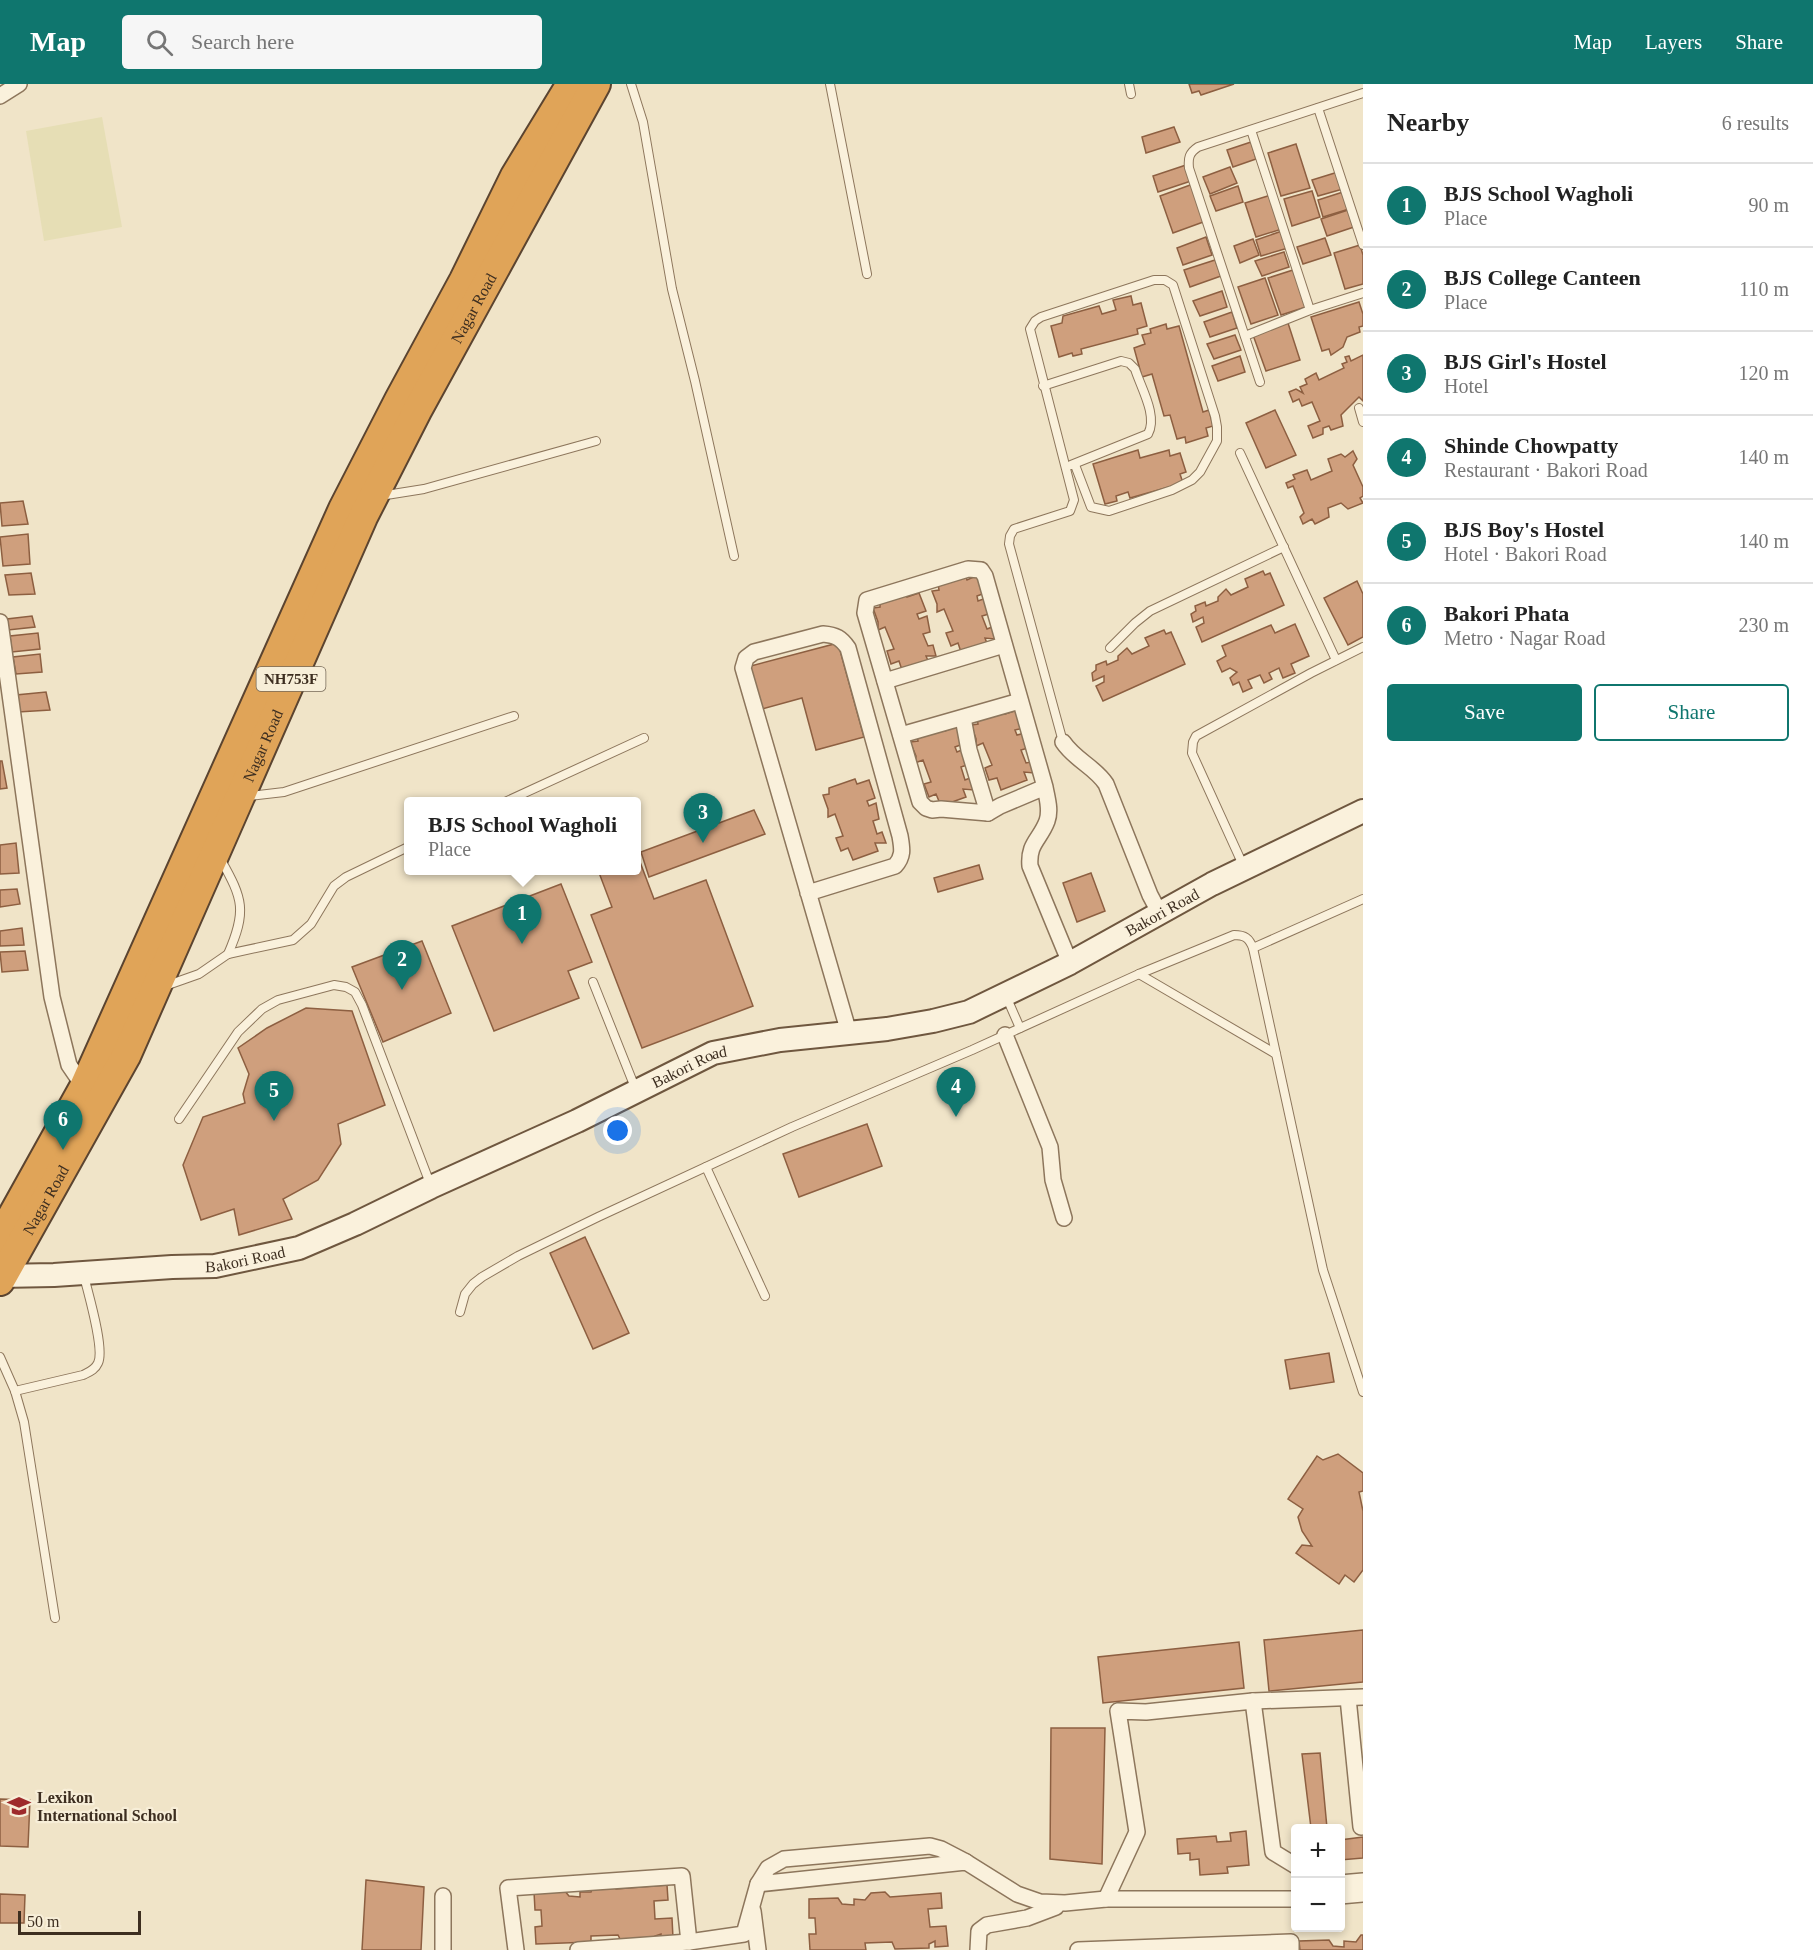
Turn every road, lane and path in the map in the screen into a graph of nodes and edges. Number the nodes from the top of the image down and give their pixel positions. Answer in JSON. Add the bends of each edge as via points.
{"nodes":[{"id":1,"x":18,"y":84,"type":"edge"},
{"id":2,"x":571,"y":84,"type":"edge"},
{"id":3,"x":596,"y":84,"type":"edge"},
{"id":4,"x":632,"y":84,"type":"edge"},
{"id":5,"x":830,"y":84,"type":"edge"},
{"id":6,"x":1129,"y":84,"type":"edge"},
{"id":7,"x":1363,"y":93,"type":"edge"},
{"id":8,"x":1131,"y":94,"type":"dead end"},
{"id":9,"x":0,"y":96,"type":"edge"},
{"id":10,"x":1318,"y":108,"type":"junction"},
{"id":11,"x":1251,"y":130,"type":"junction"},
{"id":12,"x":1363,"y":245,"type":"edge"},
{"id":13,"x":867,"y":274,"type":"dead end"},
{"id":14,"x":1363,"y":293,"type":"edge"},
{"id":15,"x":1310,"y":310,"type":"junction"},
{"id":16,"x":1245,"y":336,"type":"junction"},
{"id":17,"x":1260,"y":382,"type":"dead end"},
{"id":18,"x":1043,"y":386,"type":"junction"},
{"id":19,"x":1359,"y":408,"type":"dead end"},
{"id":20,"x":1363,"y":422,"type":"edge"},
{"id":21,"x":596,"y":441,"type":"dead end"},
{"id":22,"x":1240,"y":453,"type":"dead end"},
{"id":23,"x":1064,"y":465,"type":"junction"},
{"id":24,"x":1075,"y":465,"type":"junction"},
{"id":25,"x":373,"y":497,"type":"junction"},
{"id":26,"x":1284,"y":547,"type":"junction"},
{"id":27,"x":734,"y":556,"type":"dead end"},
{"id":28,"x":0,"y":622,"type":"edge"},
{"id":29,"x":1004,"y":645,"type":"junction"},
{"id":30,"x":1363,"y":647,"type":"edge"},
{"id":31,"x":1110,"y":648,"type":"dead end"},
{"id":32,"x":1336,"y":660,"type":"junction"},
{"id":33,"x":885,"y":681,"type":"junction"},
{"id":34,"x":1020,"y":702,"type":"junction"},
{"id":35,"x":514,"y":716,"type":"dead end"},
{"id":36,"x":963,"y":718,"type":"junction"},
{"id":37,"x":901,"y":735,"type":"junction"},
{"id":38,"x":644,"y":738,"type":"dead end"},
{"id":39,"x":1063,"y":742,"type":"joint"},
{"id":40,"x":1045,"y":787,"type":"junction"},
{"id":41,"x":240,"y":796,"type":"junction"},
{"id":42,"x":514,"y":797,"type":"edge"},
{"id":43,"x":1363,"y":811,"type":"edge"},
{"id":44,"x":988,"y":813,"type":"junction"},
{"id":45,"x":404,"y":850,"type":"edge"},
{"id":46,"x":216,"y":852,"type":"junction"},
{"id":47,"x":1245,"y":870,"type":"junction"},
{"id":48,"x":808,"y":893,"type":"junction"},
{"id":49,"x":1363,"y":899,"type":"edge"},
{"id":50,"x":1160,"y":912,"type":"junction"},
{"id":51,"x":1253,"y":948,"type":"junction"},
{"id":52,"x":228,"y":954,"type":"junction"},
{"id":53,"x":1071,"y":963,"type":"junction"},
{"id":54,"x":1139,"y":974,"type":"junction"},
{"id":55,"x":593,"y":982,"type":"dead end"},
{"id":56,"x":155,"y":990,"type":"junction"},
{"id":57,"x":1005,"y":994,"type":"junction"},
{"id":58,"x":1020,"y":1028,"type":"junction"},
{"id":59,"x":849,"y":1033,"type":"junction"},
{"id":60,"x":1005,"y":1035,"type":"junction"},
{"id":61,"x":1276,"y":1054,"type":"junction"},
{"id":62,"x":84,"y":1087,"type":"junction"},
{"id":63,"x":636,"y":1091,"type":"junction"},
{"id":64,"x":179,"y":1119,"type":"dead end"},
{"id":65,"x":706,"y":1167,"type":"junction"},
{"id":66,"x":431,"y":1187,"type":"junction"},
{"id":67,"x":1064,"y":1218,"type":"dead end"},
{"id":68,"x":0,"y":1238,"type":"edge"},
{"id":69,"x":84,"y":1274,"type":"junction"},
{"id":70,"x":1,"y":1278,"type":"edge"},
{"id":71,"x":765,"y":1296,"type":"dead end"},
{"id":72,"x":460,"y":1312,"type":"dead end"},
{"id":73,"x":0,"y":1357,"type":"edge"},
{"id":74,"x":15,"y":1391,"type":"junction"},
{"id":75,"x":1363,"y":1392,"type":"edge"},
{"id":76,"x":55,"y":1618,"type":"dead end"},
{"id":77,"x":1356,"y":1698,"type":"edge"},
{"id":78,"x":1253,"y":1701,"type":"junction"},
{"id":79,"x":1361,"y":1827,"type":"dead end"},
{"id":80,"x":966,"y":1862,"type":"junction"},
{"id":81,"x":1291,"y":1863,"type":"edge"},
{"id":82,"x":1363,"y":1881,"type":"edge"},
{"id":83,"x":1345,"y":1883,"type":"edge"},
{"id":84,"x":758,"y":1884,"type":"junction"},
{"id":85,"x":1363,"y":1894,"type":"edge"},
{"id":86,"x":443,"y":1896,"type":"dead end"},
{"id":87,"x":1345,"y":1896,"type":"edge"},
{"id":88,"x":1106,"y":1899,"type":"junction"},
{"id":89,"x":1291,"y":1899,"type":"edge"},
{"id":90,"x":752,"y":1902,"type":"junction"},
{"id":91,"x":1065,"y":1903,"type":"junction"},
{"id":92,"x":689,"y":1942,"type":"junction"},
{"id":93,"x":443,"y":1950,"type":"edge"},
{"id":94,"x":516,"y":1950,"type":"edge"},
{"id":95,"x":578,"y":1950,"type":"edge"},
{"id":96,"x":758,"y":1950,"type":"edge"},
{"id":97,"x":978,"y":1950,"type":"edge"},
{"id":98,"x":1078,"y":1950,"type":"edge"},
{"id":99,"x":1291,"y":1950,"type":"edge"}],
"edges":[{"from":1,"to":9,"type":"street"},
{"from":2,"to":62,"type":"highway","name":"Nagar Road","number":"NH753F","via":[[514,176],[464,280],[343,509]]},
{"from":3,"to":25,"type":"highway","name":"Nagar Road","number":"NH753F"},
{"from":4,"to":27,"type":"lane","via":[[643,122],[672,289]]},
{"from":5,"to":13,"type":"lane"},
{"from":6,"to":8,"type":"lane"},
{"from":7,"to":10,"type":"lane"},
{"from":10,"to":11,"type":"lane"},
{"from":10,"to":12,"type":"lane"},
{"from":11,"to":15,"type":"lane"},
{"from":11,"to":16,"type":"lane","via":[[1198,147],[1188,159]]},
{"from":14,"to":15,"type":"lane"},
{"from":15,"to":16,"type":"lane"},
{"from":16,"to":17,"type":"lane"},
{"from":18,"to":23,"type":"lane"},
{"from":18,"to":24,"type":"lane","via":[[1121,361],[1135,369],[1153,426],[1148,434]]},
{"from":18,"to":24,"type":"lane","via":[[1030,329],[1035,321],[1154,280],[1173,285],[1217,427],[1217,441],[1200,472],[1191,480],[1109,511],[1091,507]]},
{"from":19,"to":20,"type":"lane"},
{"from":21,"to":25,"type":"lane","via":[[434,486]]},
{"from":22,"to":26,"type":"lane"},
{"from":23,"to":24,"type":"lane"},
{"from":23,"to":39,"type":"lane","via":[[1074,500],[1070,511],[1014,529],[1009,544]]},
{"from":25,"to":41,"type":"highway","name":"Nagar Road","number":"NH753F"},
{"from":26,"to":31,"type":"lane","via":[[1150,611]]},
{"from":26,"to":32,"type":"lane"},
{"from":28,"to":62,"type":"street","via":[[52,997],[69,1065]]},
{"from":29,"to":33,"type":"street"},
{"from":29,"to":33,"type":"street","via":[[981,570],[968,569],[874,597],[867,600],[866,613]]},
{"from":29,"to":34,"type":"street"},
{"from":30,"to":32,"type":"lane"},
{"from":32,"to":47,"type":"lane","via":[[1196,736],[1193,742],[1192,753]]},
{"from":33,"to":37,"type":"street"},
{"from":34,"to":36,"type":"street"},
{"from":34,"to":40,"type":"street"},
{"from":35,"to":41,"type":"lane","via":[[284,792]]},
{"from":36,"to":37,"type":"street"},
{"from":36,"to":44,"type":"street"},
{"from":37,"to":44,"type":"street","via":[[920,802],[926,808]]},
{"from":38,"to":42,"type":"lane"},
{"from":39,"to":50,"type":"street","via":[[1106,784]]},
{"from":40,"to":44,"type":"street"},
{"from":40,"to":53,"type":"street","via":[[1050,808],[1047,822],[1029,853],[1030,866]]},
{"from":41,"to":46,"type":"highway","name":"Nagar Road","number":"NH753F"},
{"from":43,"to":47,"type":"street","name":"Bakori Road"},
{"from":45,"to":52,"type":"lane","via":[[334,886],[311,924],[293,940]]},
{"from":46,"to":52,"type":"lane","via":[[237,888],[241,912]]},
{"from":46,"to":56,"type":"highway","name":"Nagar Road","number":"NH753F"},
{"from":47,"to":50,"type":"street","name":"Bakori Road"},
{"from":48,"to":48,"type":"street","via":[[743,668],[746,658],[754,652],[824,633],[834,634],[848,648],[902,850],[896,866]]},
{"from":48,"to":59,"type":"street"},
{"from":49,"to":51,"type":"lane"},
{"from":50,"to":53,"type":"street","name":"Bakori Road"},
{"from":51,"to":54,"type":"lane","via":[[1249,939],[1234,935]]},
{"from":51,"to":61,"type":"lane"},
{"from":52,"to":56,"type":"lane","via":[[199,974]]},
{"from":53,"to":57,"type":"street","name":"Bakori Road"},
{"from":54,"to":58,"type":"lane"},
{"from":54,"to":61,"type":"lane"},
{"from":55,"to":63,"type":"lane"},
{"from":56,"to":70,"type":"highway","name":"Nagar Road","number":"NH753F","via":[[126,1056]]},
{"from":57,"to":58,"type":"lane"},
{"from":57,"to":59,"type":"street","name":"Bakori Road","via":[[969,1012],[933,1021]]},
{"from":58,"to":60,"type":"lane"},
{"from":59,"to":63,"type":"street","name":"Bakori Road","via":[[780,1040],[713,1053]]},
{"from":60,"to":65,"type":"lane"},
{"from":60,"to":67,"type":"street","via":[[1050,1147],[1053,1180]]},
{"from":61,"to":75,"type":"lane","via":[[1323,1270]]},
{"from":62,"to":68,"type":"highway","name":"Nagar Road","number":"NH753F"},
{"from":63,"to":66,"type":"street","name":"Bakori Road"},
{"from":64,"to":66,"type":"lane","via":[[238,1032],[262,1009],[278,1000],[334,985],[346,987],[355,992],[362,1005]]},
{"from":65,"to":71,"type":"lane"},
{"from":65,"to":72,"type":"lane","via":[[536,1247],[482,1277],[465,1294]]},
{"from":66,"to":69,"type":"street","name":"Bakori Road","via":[[298,1248],[215,1266]]},
{"from":69,"to":70,"type":"street","name":"Bakori Road"},
{"from":69,"to":74,"type":"lane","via":[[99,1362],[83,1375]]},
{"from":73,"to":74,"type":"lane"},
{"from":74,"to":76,"type":"lane","via":[[24,1422]]},
{"from":77,"to":78,"type":"street"},
{"from":77,"to":79,"type":"street"},
{"from":78,"to":81,"type":"street","via":[[1273,1852]]},
{"from":78,"to":88,"type":"street","via":[[1146,1712],[1118,1711],[1137,1832]]},
{"from":80,"to":84,"type":"street"},
{"from":80,"to":84,"type":"street","via":[[930,1846],[784,1859],[768,1868]]},
{"from":80,"to":91,"type":"street","via":[[1017,1894],[1040,1902]]},
{"from":82,"to":83,"type":"street"},
{"from":84,"to":90,"type":"street"},
{"from":85,"to":87,"type":"street"},
{"from":86,"to":93,"type":"street"},
{"from":88,"to":89,"type":"street"},
{"from":88,"to":91,"type":"street"},
{"from":90,"to":92,"type":"street","via":[[744,1934]]},
{"from":90,"to":96,"type":"street"},
{"from":91,"to":97,"type":"street","via":[[1027,1918],[987,1925],[979,1931]]},
{"from":92,"to":94,"type":"street","via":[[682,1876],[508,1888]]},
{"from":92,"to":95,"type":"street"},
{"from":98,"to":99,"type":"street","via":[[1291,1942]]}]}
